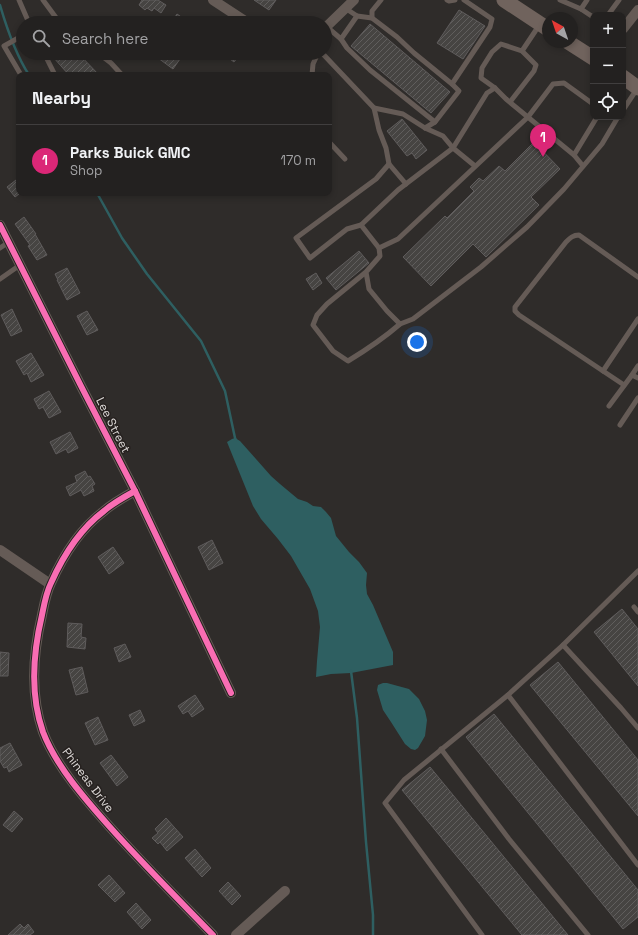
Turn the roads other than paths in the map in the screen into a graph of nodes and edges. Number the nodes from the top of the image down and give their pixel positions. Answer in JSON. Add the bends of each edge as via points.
{"nodes":[{"id":1,"x":19,"y":0,"type":"edge"},
{"id":2,"x":43,"y":0,"type":"edge"},
{"id":3,"x":214,"y":0,"type":"edge"},
{"id":4,"x":354,"y":0,"type":"edge"},
{"id":5,"x":381,"y":0,"type":"edge"},
{"id":6,"x":447,"y":0,"type":"edge"},
{"id":7,"x":455,"y":0,"type":"edge"},
{"id":8,"x":464,"y":0,"type":"edge"},
{"id":9,"x":560,"y":0,"type":"edge"},
{"id":10,"x":587,"y":0,"type":"edge"},
{"id":11,"x":619,"y":0,"type":"edge"},
{"id":12,"x":512,"y":4,"type":"edge"},
{"id":13,"x":345,"y":8,"type":"junction"},
{"id":14,"x":581,"y":9,"type":"junction"},
{"id":15,"x":638,"y":10,"type":"edge"},
{"id":16,"x":610,"y":12,"type":"edge"},
{"id":17,"x":590,"y":15,"type":"edge"},
{"id":18,"x":27,"y":16,"type":"edge"},
{"id":19,"x":55,"y":16,"type":"edge"},
{"id":20,"x":238,"y":16,"type":"edge"},
{"id":21,"x":358,"y":16,"type":"junction"},
{"id":22,"x":372,"y":18,"type":"junction"},
{"id":23,"x":332,"y":21,"type":"edge"},
{"id":24,"x":542,"y":25,"type":"edge"},
{"id":25,"x":626,"y":25,"type":"edge"},
{"id":26,"x":542,"y":28,"type":"edge"},
{"id":27,"x":332,"y":32,"type":"edge"},
{"id":28,"x":16,"y":39,"type":"edge"},
{"id":29,"x":341,"y":39,"type":"junction"},
{"id":30,"x":577,"y":48,"type":"edge"},
{"id":31,"x":522,"y":51,"type":"junction"},
{"id":32,"x":590,"y":56,"type":"edge"},
{"id":33,"x":48,"y":60,"type":"edge"},
{"id":34,"x":108,"y":60,"type":"edge"},
{"id":35,"x":315,"y":60,"type":"edge"},
{"id":36,"x":329,"y":60,"type":"edge"},
{"id":37,"x":19,"y":72,"type":"edge"},
{"id":38,"x":54,"y":72,"type":"edge"},
{"id":39,"x":119,"y":72,"type":"edge"},
{"id":40,"x":312,"y":72,"type":"edge"},
{"id":41,"x":626,"y":79,"type":"edge"},
{"id":42,"x":452,"y":84,"type":"junction"},
{"id":43,"x":495,"y":88,"type":"junction"},
{"id":44,"x":638,"y":88,"type":"edge"},
{"id":45,"x":510,"y":102,"type":"junction"},
{"id":46,"x":590,"y":102,"type":"edge"},
{"id":47,"x":626,"y":106,"type":"edge"},
{"id":48,"x":374,"y":108,"type":"junction"},
{"id":49,"x":528,"y":117,"type":"junction"},
{"id":50,"x":595,"y":120,"type":"edge"},
{"id":51,"x":616,"y":120,"type":"edge"},
{"id":52,"x":435,"y":122,"type":"junction"},
{"id":53,"x":425,"y":128,"type":"junction"},
{"id":54,"x":332,"y":145,"type":"edge"},
{"id":55,"x":453,"y":148,"type":"junction"},
{"id":56,"x":574,"y":155,"type":"junction"},
{"id":57,"x":345,"y":159,"type":"dead end"},
{"id":58,"x":389,"y":164,"type":"junction"},
{"id":59,"x":475,"y":166,"type":"junction"},
{"id":60,"x":583,"y":166,"type":"junction"},
{"id":61,"x":406,"y":184,"type":"junction"},
{"id":62,"x":361,"y":224,"type":"junction"},
{"id":63,"x":0,"y":225,"type":"edge"},
{"id":64,"x":9,"y":242,"type":"junction"},
{"id":65,"x":0,"y":248,"type":"edge"},
{"id":66,"x":379,"y":248,"type":"junction"},
{"id":67,"x":20,"y":265,"type":"junction"},
{"id":68,"x":366,"y":272,"type":"junction"},
{"id":69,"x":638,"y":277,"type":"edge"},
{"id":70,"x":0,"y":279,"type":"edge"},
{"id":71,"x":638,"y":319,"type":"edge"},
{"id":72,"x":400,"y":324,"type":"junction"},
{"id":73,"x":638,"y":366,"type":"edge"},
{"id":74,"x":603,"y":371,"type":"junction"},
{"id":75,"x":632,"y":375,"type":"junction"},
{"id":76,"x":638,"y":378,"type":"edge"},
{"id":77,"x":624,"y":385,"type":"junction"},
{"id":78,"x":638,"y":398,"type":"edge"},
{"id":79,"x":609,"y":406,"type":"dead end"},
{"id":80,"x":620,"y":425,"type":"dead end"},
{"id":81,"x":134,"y":491,"type":"junction"},
{"id":82,"x":0,"y":550,"type":"edge"},
{"id":83,"x":638,"y":571,"type":"edge"},
{"id":84,"x":50,"y":584,"type":"junction"},
{"id":85,"x":634,"y":607,"type":"dead end"},
{"id":86,"x":638,"y":612,"type":"edge"},
{"id":87,"x":563,"y":645,"type":"junction"},
{"id":88,"x":231,"y":693,"type":"dead end"},
{"id":89,"x":508,"y":695,"type":"junction"},
{"id":90,"x":638,"y":728,"type":"edge"},
{"id":91,"x":442,"y":750,"type":"junction"},
{"id":92,"x":638,"y":865,"type":"edge"},
{"id":93,"x":285,"y":891,"type":"dead end"},
{"id":94,"x":213,"y":935,"type":"edge"},
{"id":95,"x":236,"y":935,"type":"edge"},
{"id":96,"x":482,"y":935,"type":"edge"},
{"id":97,"x":588,"y":935,"type":"edge"}],
"edges":[{"from":1,"to":18,"type":"lane"},
{"from":2,"to":19,"type":"lane"},
{"from":3,"to":20,"type":"street"},
{"from":4,"to":13,"type":"street"},
{"from":5,"to":22,"type":"lane","via":[[372,11]]},
{"from":6,"to":7,"type":"lane"},
{"from":8,"to":42,"type":"lane","via":[[492,19],[490,27]]},
{"from":9,"to":14,"type":"lane"},
{"from":10,"to":14,"type":"lane"},
{"from":11,"to":16,"type":"lane"},
{"from":12,"to":24,"type":"main road"},
{"from":13,"to":21,"type":"lane"},
{"from":13,"to":23,"type":"street"},
{"from":14,"to":17,"type":"lane"},
{"from":15,"to":25,"type":"street"},
{"from":21,"to":22,"type":"lane"},
{"from":21,"to":29,"type":"lane"},
{"from":22,"to":42,"type":"lane"},
{"from":26,"to":31,"type":"lane"},
{"from":27,"to":29,"type":"lane"},
{"from":28,"to":37,"type":"lane","via":[[4,46]]},
{"from":29,"to":52,"type":"lane","via":[[370,70]]},
{"from":30,"to":32,"type":"main road"},
{"from":31,"to":43,"type":"lane","via":[[501,44],[492,52],[482,68],[481,78]]},
{"from":31,"to":45,"type":"lane","via":[[536,65]]},
{"from":33,"to":38,"type":"lane"},
{"from":34,"to":39,"type":"lane"},
{"from":35,"to":40,"type":"lane"},
{"from":36,"to":48,"type":"lane"},
{"from":41,"to":44,"type":"main road"},
{"from":42,"to":52,"type":"lane","via":[[459,90]]},
{"from":43,"to":45,"type":"lane"},
{"from":43,"to":55,"type":"lane","via":[[487,93]]},
{"from":44,"to":47,"type":"lane"},
{"from":45,"to":49,"type":"lane"},
{"from":46,"to":49,"type":"lane","via":[[564,83],[553,84]]},
{"from":48,"to":53,"type":"lane","via":[[403,114]]},
{"from":48,"to":58,"type":"lane"},
{"from":49,"to":56,"type":"lane"},
{"from":49,"to":59,"type":"lane"},
{"from":50,"to":56,"type":"lane"},
{"from":51,"to":60,"type":"lane","via":[[602,144]]},
{"from":52,"to":53,"type":"lane"},
{"from":53,"to":55,"type":"lane","via":[[443,136]]},
{"from":54,"to":57,"type":"lane"},
{"from":55,"to":59,"type":"lane"},
{"from":55,"to":61,"type":"lane"},
{"from":56,"to":60,"type":"lane"},
{"from":58,"to":61,"type":"lane"},
{"from":58,"to":62,"type":"lane","via":[[376,179],[296,238],[310,258],[347,229]]},
{"from":59,"to":66,"type":"lane","via":[[398,239]]},
{"from":60,"to":72,"type":"lane","via":[[527,227],[481,267],[413,319]]},
{"from":61,"to":62,"type":"lane"},
{"from":62,"to":66,"type":"lane"},
{"from":63,"to":64,"type":"street","name":"Lee Street"},
{"from":64,"to":65,"type":"lane"},
{"from":64,"to":67,"type":"street","name":"Lee Street"},
{"from":66,"to":68,"type":"lane","via":[[380,256]]},
{"from":67,"to":70,"type":"lane"},
{"from":67,"to":81,"type":"street","name":"Lee Street"},
{"from":68,"to":72,"type":"lane","via":[[369,289]]},
{"from":68,"to":72,"type":"lane","via":[[327,304],[317,315],[313,325],[333,351],[348,361],[388,335]]},
{"from":69,"to":74,"type":"lane","via":[[579,235],[575,235],[566,242],[515,307],[519,315]]},
{"from":71,"to":74,"type":"lane"},
{"from":73,"to":75,"type":"lane"},
{"from":74,"to":77,"type":"lane"},
{"from":75,"to":76,"type":"lane"},
{"from":75,"to":77,"type":"lane"},
{"from":77,"to":79,"type":"lane"},
{"from":78,"to":80,"type":"lane"},
{"from":81,"to":84,"type":"street","name":"Phineas Drive","via":[[105,510],[83,531],[72,544]]},
{"from":81,"to":88,"type":"street","name":"Lee Street"},
{"from":82,"to":84,"type":"street"},
{"from":83,"to":87,"type":"lane"},
{"from":84,"to":94,"type":"street","name":"Phineas Drive","via":[[37,634],[34,677],[39,716],[49,746],[94,810]]},
{"from":85,"to":86,"type":"lane"},
{"from":87,"to":89,"type":"lane"},
{"from":87,"to":90,"type":"lane"},
{"from":89,"to":91,"type":"lane"},
{"from":89,"to":92,"type":"lane"},
{"from":91,"to":96,"type":"lane","via":[[404,780],[385,804]]},
{"from":91,"to":97,"type":"lane","via":[[509,839]]},
{"from":93,"to":95,"type":"street"}]}
